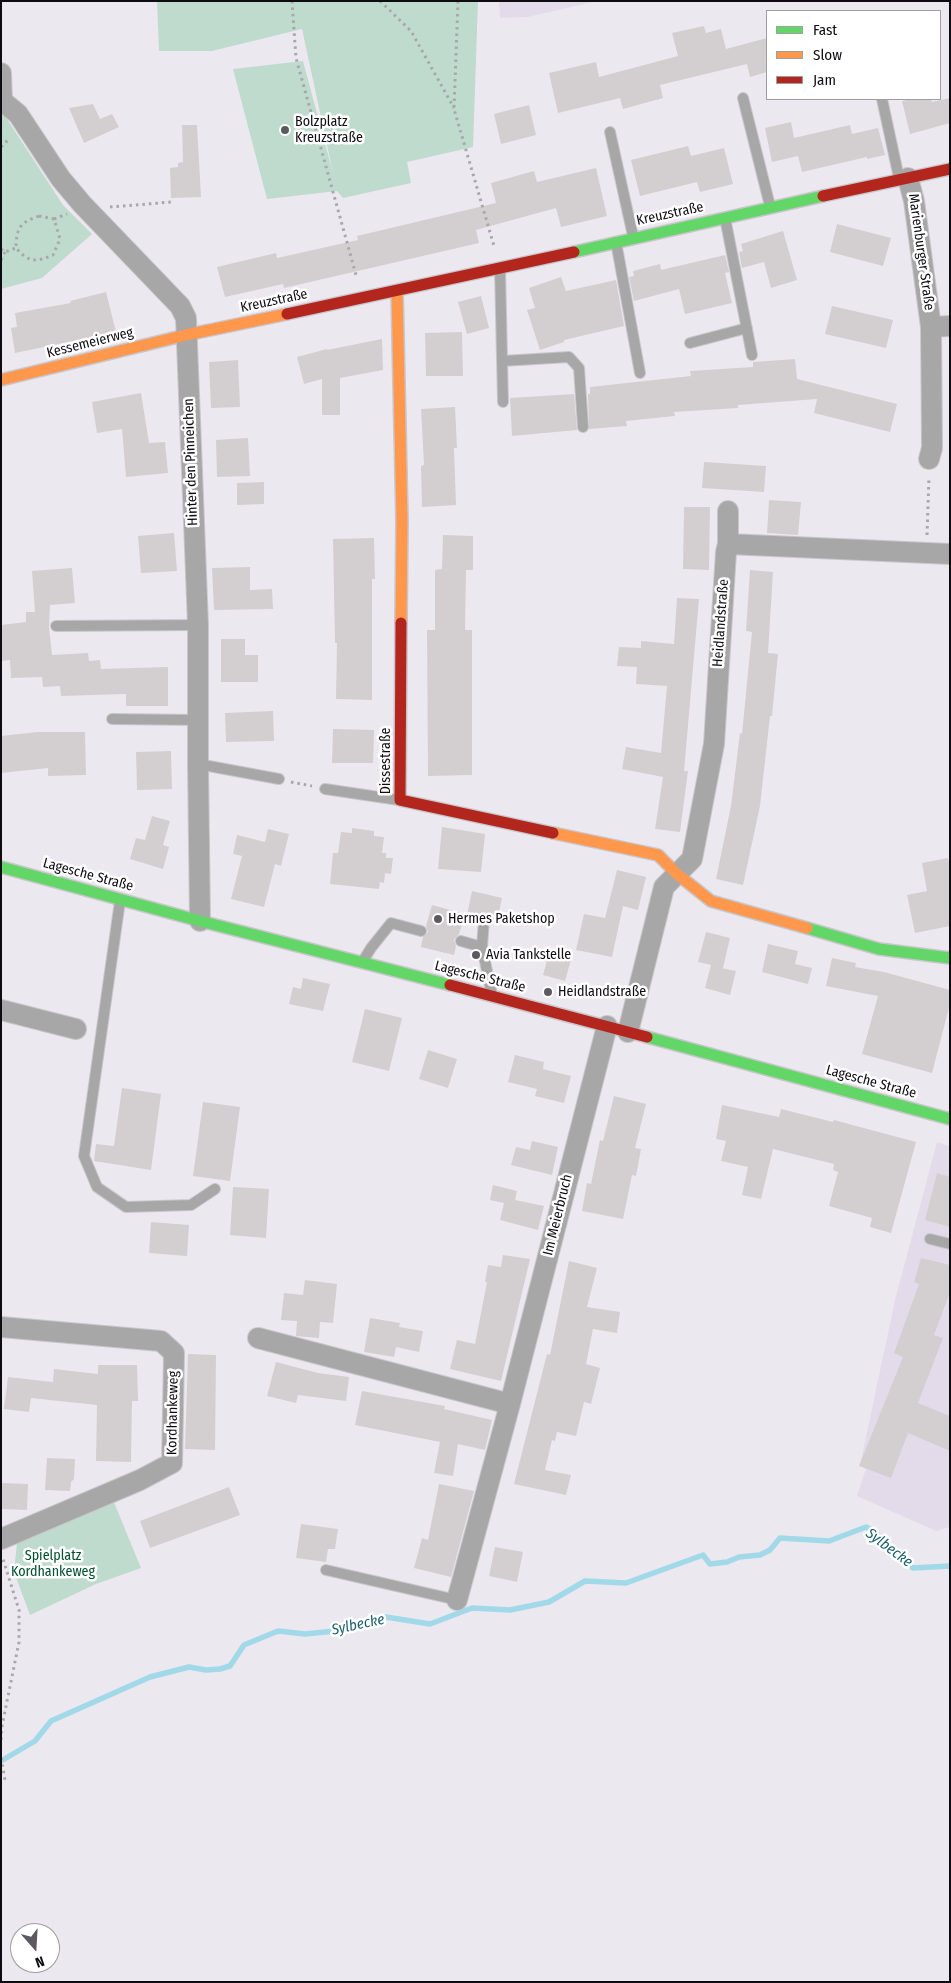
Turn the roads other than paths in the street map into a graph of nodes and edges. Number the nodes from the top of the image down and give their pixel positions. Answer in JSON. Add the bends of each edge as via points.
{"nodes":[{"id":1,"x":1,"y":73,"type":"edge"},
{"id":2,"x":743,"y":98,"type":"dead end"},
{"id":3,"x":1,"y":100,"type":"edge"},
{"id":4,"x":882,"y":100,"type":"edge"},
{"id":5,"x":610,"y":132,"type":"dead end"},
{"id":6,"x":950,"y":169,"type":"edge"},
{"id":7,"x":904,"y":179,"type":"junction"},
{"id":8,"x":770,"y":207,"type":"junction"},
{"id":9,"x":725,"y":217,"type":"junction"},
{"id":10,"x":633,"y":237,"type":"junction"},
{"id":11,"x":616,"y":241,"type":"junction"},
{"id":12,"x":500,"y":268,"type":"junction"},
{"id":13,"x":397,"y":291,"type":"junction"},
{"id":14,"x":941,"y":326,"type":"edge"},
{"id":15,"x":747,"y":328,"type":"junction"},
{"id":16,"x":186,"y":335,"type":"junction"},
{"id":17,"x":690,"y":342,"type":"dead end"},
{"id":18,"x":752,"y":355,"type":"dead end"},
{"id":19,"x":502,"y":361,"type":"junction"},
{"id":20,"x":640,"y":373,"type":"dead end"},
{"id":21,"x":1,"y":380,"type":"edge"},
{"id":22,"x":503,"y":402,"type":"dead end"},
{"id":23,"x":583,"y":428,"type":"dead end"},
{"id":24,"x":929,"y":465,"type":"road end"},
{"id":25,"x":728,"y":511,"type":"dead end"},
{"id":26,"x":728,"y":544,"type":"junction"},
{"id":27,"x":950,"y":554,"type":"edge"},
{"id":28,"x":198,"y":625,"type":"junction"},
{"id":29,"x":56,"y":626,"type":"dead end"},
{"id":30,"x":112,"y":719,"type":"dead end"},
{"id":31,"x":198,"y":720,"type":"junction"},
{"id":32,"x":198,"y":764,"type":"junction"},
{"id":33,"x":280,"y":779,"type":"road end"},
{"id":34,"x":324,"y":789,"type":"road end"},
{"id":35,"x":400,"y":800,"type":"junction"},
{"id":36,"x":1,"y":867,"type":"edge"},
{"id":37,"x":677,"y":874,"type":"junction"},
{"id":38,"x":120,"y":900,"type":"junction"},
{"id":39,"x":484,"y":919,"type":"dead end"},
{"id":40,"x":200,"y":921,"type":"junction"},
{"id":41,"x":422,"y":931,"type":"dead end"},
{"id":42,"x":461,"y":941,"type":"dead end"},
{"id":43,"x":482,"y":947,"type":"junction"},
{"id":44,"x":950,"y":958,"type":"edge"},
{"id":45,"x":362,"y":963,"type":"junction"},
{"id":46,"x":492,"y":996,"type":"junction"},
{"id":47,"x":1,"y":1010,"type":"edge"},
{"id":48,"x":607,"y":1026,"type":"junction"},
{"id":49,"x":76,"y":1029,"type":"dead end"},
{"id":50,"x":628,"y":1032,"type":"junction"},
{"id":51,"x":950,"y":1120,"type":"edge"},
{"id":52,"x":215,"y":1189,"type":"dead end"},
{"id":53,"x":930,"y":1239,"type":"dead end"},
{"id":54,"x":950,"y":1244,"type":"edge"},
{"id":55,"x":1,"y":1327,"type":"edge"},
{"id":56,"x":258,"y":1338,"type":"dead end"},
{"id":57,"x":510,"y":1404,"type":"junction"},
{"id":58,"x":1,"y":1539,"type":"edge"},
{"id":59,"x":326,"y":1570,"type":"dead end"},
{"id":60,"x":457,"y":1600,"type":"joint"}],
"edges":[{"from":1,"to":3,"type":"street","name":"Hinter den Pinneichen"},
{"from":2,"to":8,"type":"lane"},
{"from":3,"to":16,"type":"street","name":"Hinter den Pinneichen","via":[[18,114],[61,179],[92,215],[180,306],[186,318]]},
{"from":4,"to":7,"type":"lane"},
{"from":5,"to":10,"type":"lane"},
{"from":6,"to":7,"type":"street","name":"Kreuzstraße"},
{"from":7,"to":8,"type":"street","name":"Kreuzstraße"},
{"from":7,"to":14,"type":"street","name":"Marienburger Straße","via":[[914,201]]},
{"from":8,"to":9,"type":"street","name":"Kreuzstraße"},
{"from":9,"to":10,"type":"street","name":"Kreuzstraße"},
{"from":9,"to":15,"type":"lane"},
{"from":10,"to":11,"type":"street","name":"Kreuzstraße"},
{"from":11,"to":12,"type":"street","name":"Kreuzstraße"},
{"from":11,"to":20,"type":"lane"},
{"from":12,"to":13,"type":"street","name":"Kreuzstraße"},
{"from":12,"to":19,"type":"lane"},
{"from":13,"to":16,"type":"street","name":"Kreuzstraße"},
{"from":13,"to":35,"type":"street","name":"Dissestraße","via":[[402,521]]},
{"from":14,"to":24,"type":"street","name":"Marienburger Straße"},
{"from":15,"to":17,"type":"lane"},
{"from":15,"to":18,"type":"lane"},
{"from":16,"to":21,"type":"street","name":"Kessemeierweg"},
{"from":16,"to":28,"type":"street","name":"Hinter den Pinneichen"},
{"from":19,"to":22,"type":"lane"},
{"from":19,"to":23,"type":"lane","via":[[569,357],[578,368]]},
{"from":25,"to":26,"type":"street","name":"Heidlandstraße"},
{"from":26,"to":27,"type":"street"},
{"from":26,"to":37,"type":"street","name":"Heidlandstraße","via":[[714,744],[692,859]]},
{"from":28,"to":29,"type":"lane"},
{"from":28,"to":31,"type":"street","name":"Hinter den Pinneichen"},
{"from":30,"to":31,"type":"lane"},
{"from":31,"to":32,"type":"street","name":"Hinter den Pinneichen"},
{"from":32,"to":33,"type":"lane"},
{"from":32,"to":40,"type":"street","name":"Hinter den Pinneichen"},
{"from":34,"to":35,"type":"lane"},
{"from":35,"to":37,"type":"street","name":"Dissestraße","via":[[658,855]]},
{"from":36,"to":38,"type":"street","name":"Lagesche Straße"},
{"from":37,"to":44,"type":"street","via":[[711,901],[879,949]]},
{"from":37,"to":50,"type":"street","name":"Heidlandstraße","via":[[664,887]]},
{"from":38,"to":40,"type":"street","name":"Lagesche Straße"},
{"from":38,"to":52,"type":"lane","via":[[84,1156],[97,1188],[126,1207],[191,1205]]},
{"from":39,"to":43,"type":"lane"},
{"from":40,"to":45,"type":"street","name":"Lagesche Straße"},
{"from":41,"to":45,"type":"lane","via":[[391,923]]},
{"from":42,"to":43,"type":"lane"},
{"from":43,"to":46,"type":"lane"},
{"from":45,"to":46,"type":"street","name":"Lagesche Straße"},
{"from":46,"to":48,"type":"street","name":"Lagesche Straße"},
{"from":47,"to":49,"type":"street"},
{"from":48,"to":50,"type":"street","name":"Lagesche Straße"},
{"from":48,"to":57,"type":"street","name":"Im Meierbruch"},
{"from":50,"to":51,"type":"street","name":"Lagesche Straße"},
{"from":53,"to":54,"type":"lane"},
{"from":55,"to":58,"type":"street","name":"Kordhankeweg","via":[[161,1341],[174,1353],[172,1463],[140,1480]]},
{"from":56,"to":57,"type":"street"},
{"from":57,"to":60,"type":"street","name":"Im Meierbruch"},
{"from":59,"to":60,"type":"lane"}]}
